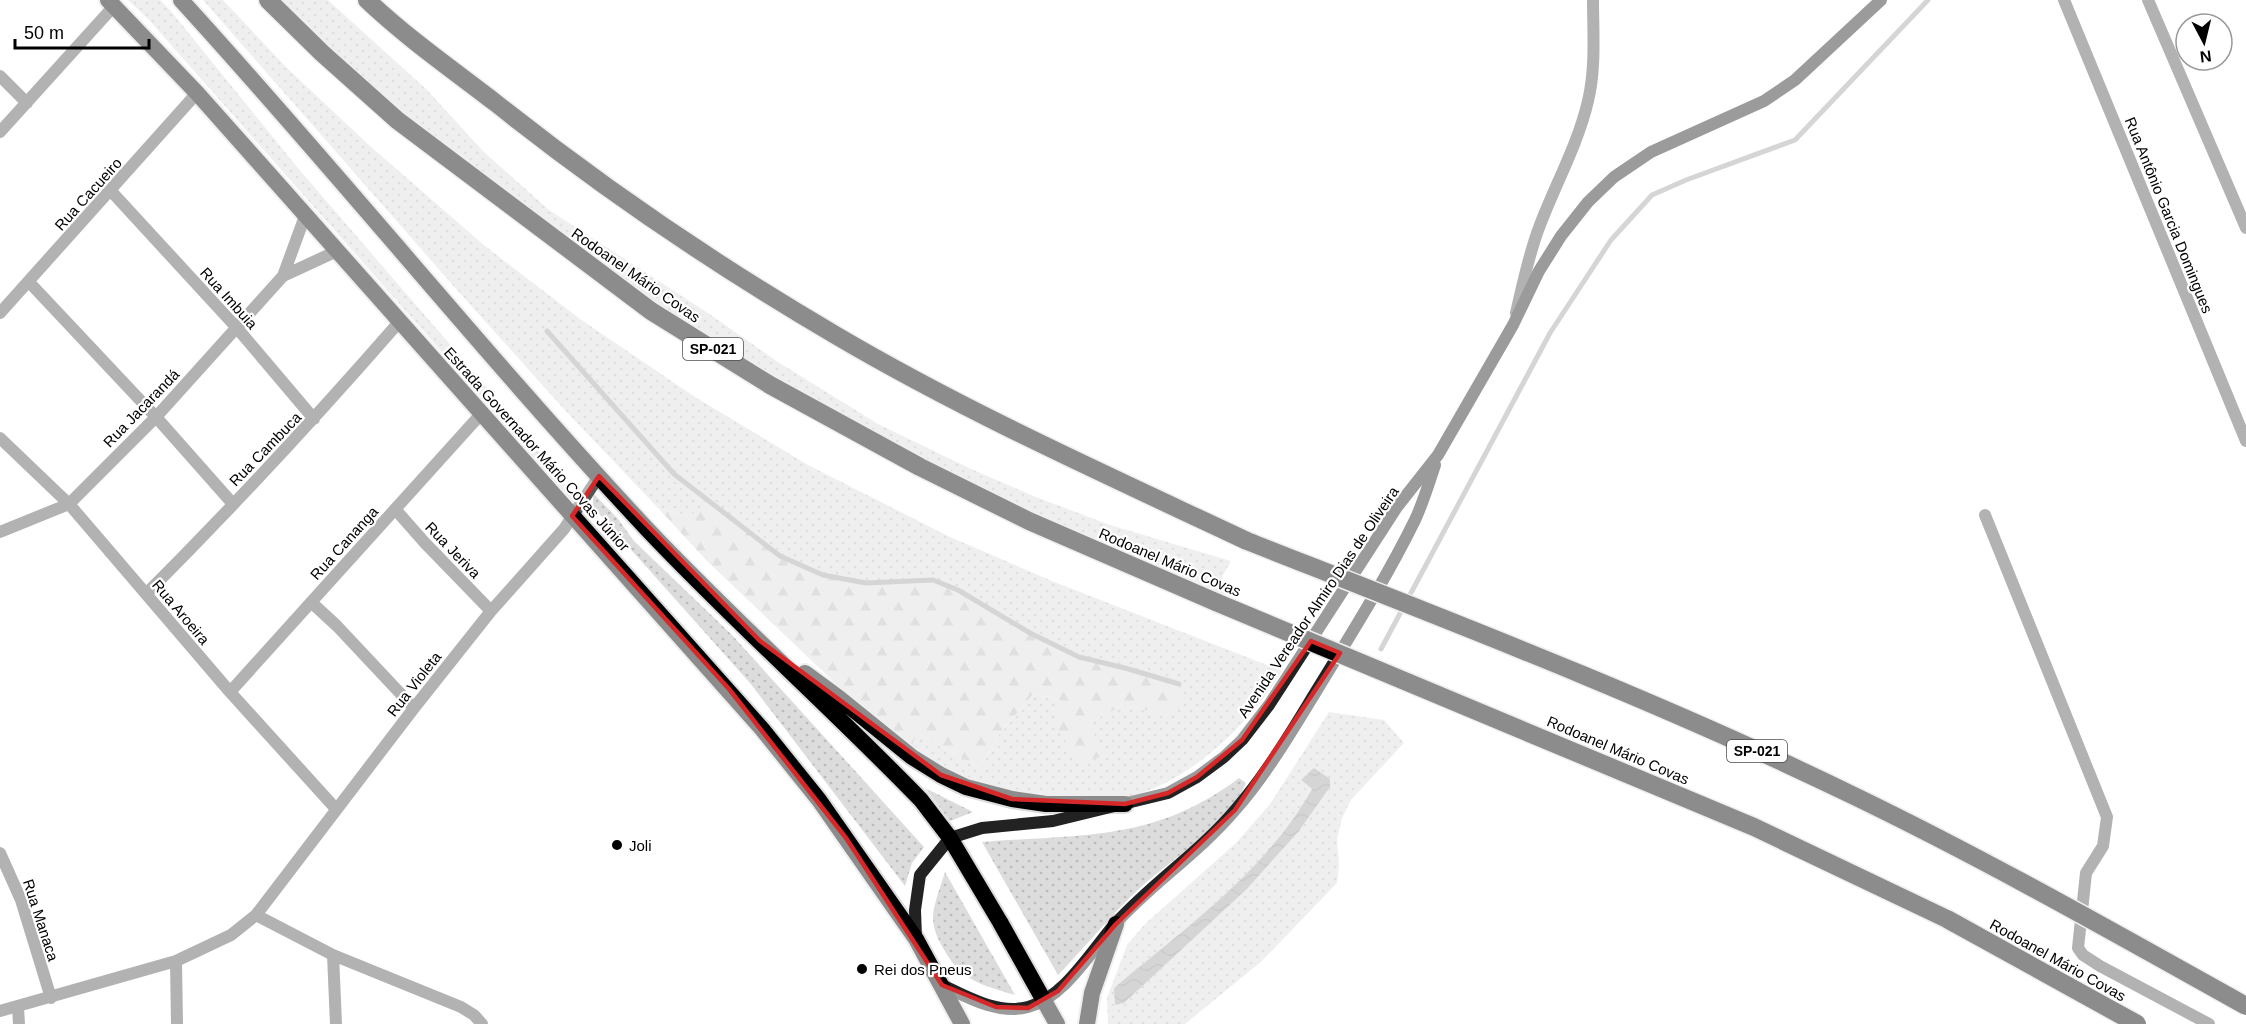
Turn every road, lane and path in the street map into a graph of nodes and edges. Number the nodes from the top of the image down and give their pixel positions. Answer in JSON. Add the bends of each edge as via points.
{"nodes":[{"id":1,"x":181,"y":0,"type":"edge"},
{"id":2,"x":268,"y":0,"type":"edge"},
{"id":3,"x":367,"y":0,"type":"edge"},
{"id":4,"x":1593,"y":0,"type":"edge"},
{"id":5,"x":1881,"y":0,"type":"edge"},
{"id":6,"x":2064,"y":0,"type":"edge"},
{"id":7,"x":2148,"y":0,"type":"edge"},
{"id":8,"x":111,"y":3,"type":"edge"},
{"id":9,"x":4,"y":80,"type":"edge"},
{"id":10,"x":196,"y":93,"type":"junction"},
{"id":11,"x":27,"y":103,"type":"junction"},
{"id":12,"x":0,"y":132,"type":"edge"},
{"id":13,"x":111,"y":190,"type":"junction"},
{"id":14,"x":305,"y":216,"type":"junction"},
{"id":15,"x":2246,"y":228,"type":"edge"},
{"id":16,"x":337,"y":251,"type":"junction"},
{"id":17,"x":283,"y":276,"type":"junction"},
{"id":18,"x":29,"y":282,"type":"junction"},
{"id":19,"x":0,"y":313,"type":"edge"},
{"id":20,"x":400,"y":321,"type":"junction"},
{"id":21,"x":1514,"y":325,"type":"junction"},
{"id":22,"x":237,"y":328,"type":"junction"},
{"id":23,"x":481,"y":414,"type":"junction"},
{"id":24,"x":156,"y":417,"type":"junction"},
{"id":25,"x":314,"y":419,"type":"junction"},
{"id":26,"x":0,"y":438,"type":"edge"},
{"id":27,"x":2246,"y":441,"type":"edge"},
{"id":28,"x":1438,"y":455,"type":"junction"},
{"id":29,"x":599,"y":476,"type":"junction"},
{"id":30,"x":69,"y":504,"type":"junction"},
{"id":31,"x":234,"y":504,"type":"junction"},
{"id":32,"x":395,"y":509,"type":"junction"},
{"id":33,"x":1985,"y":515,"type":"dead end"},
{"id":34,"x":572,"y":516,"type":"junction"},
{"id":35,"x":0,"y":532,"type":"edge"},
{"id":36,"x":146,"y":594,"type":"junction"},
{"id":37,"x":310,"y":602,"type":"junction"},
{"id":38,"x":491,"y":611,"type":"junction"},
{"id":39,"x":760,"y":641,"type":"junction"},
{"id":40,"x":230,"y":693,"type":"junction"},
{"id":41,"x":414,"y":708,"type":"junction"},
{"id":42,"x":1125,"y":804,"type":"junction"},
{"id":43,"x":336,"y":809,"type":"junction"},
{"id":44,"x":950,"y":838,"type":"junction"},
{"id":45,"x":0,"y":853,"type":"edge"},
{"id":46,"x":256,"y":915,"type":"junction"},
{"id":47,"x":1116,"y":924,"type":"junction"},
{"id":48,"x":916,"y":939,"type":"junction"},
{"id":49,"x":333,"y":955,"type":"junction"},
{"id":50,"x":176,"y":961,"type":"junction"},
{"id":51,"x":942,"y":985,"type":"junction"},
{"id":52,"x":51,"y":998,"type":"junction"},
{"id":53,"x":1045,"y":1001,"type":"junction"},
{"id":54,"x":2246,"y":1006,"type":"edge"},
{"id":55,"x":18,"y":1007,"type":"junction"},
{"id":56,"x":0,"y":1011,"type":"edge"},
{"id":57,"x":19,"y":1024,"type":"edge"},
{"id":58,"x":177,"y":1024,"type":"edge"},
{"id":59,"x":336,"y":1024,"type":"edge"},
{"id":60,"x":482,"y":1024,"type":"edge"},
{"id":61,"x":962,"y":1024,"type":"edge"},
{"id":62,"x":1057,"y":1024,"type":"edge"},
{"id":63,"x":1087,"y":1024,"type":"edge"},
{"id":64,"x":2138,"y":1024,"type":"edge"},
{"id":65,"x":2209,"y":1024,"type":"edge"}],
"edges":[{"from":1,"to":29,"type":"highway","name":"Estrada Governador Mário Covas Júnior"},
{"from":2,"to":64,"type":"highway","name":"Rodoanel Mário Covas","number":"SP-021","bridge":true,"via":[[397,120],[651,311],[770,385],[1029,521],[1754,827],[1947,919]]},
{"from":3,"to":54,"type":"highway","number":"SP-021","bridge":true,"via":[[550,146],[732,272],[921,383],[1247,541],[1691,721],[1851,795],[2020,880]]},
{"from":4,"to":21,"type":"street","via":[[1592,83],[1588,103],[1540,225],[1525,270]]},
{"from":5,"to":21,"type":"main road","name":"Avenida Vereador Almiro Dias de Oliveira","via":[[1795,80],[1764,101],[1651,152],[1614,177],[1562,236],[1539,271]]},
{"from":6,"to":27,"type":"street","name":"Rua Antônio Garcia Domingues"},
{"from":7,"to":15,"type":"street"},
{"from":8,"to":10,"type":"highway","name":"Estrada Governador Mário Covas Júnior"},
{"from":8,"to":11,"type":"street"},
{"from":9,"to":11,"type":"street"},
{"from":10,"to":13,"type":"street","name":"Rua Cacueiro"},
{"from":10,"to":14,"type":"highway","name":"Estrada Governador Mário Covas Júnior"},
{"from":11,"to":12,"type":"street"},
{"from":13,"to":18,"type":"street","name":"Rua Cacueiro"},
{"from":13,"to":22,"type":"street","name":"Rua Imbuia"},
{"from":14,"to":16,"type":"highway","name":"Estrada Governador Mário Covas Júnior"},
{"from":14,"to":17,"type":"street","name":"Rua Jacarandá"},
{"from":16,"to":17,"type":"street","name":"Rua Jacarandá"},
{"from":16,"to":20,"type":"highway","name":"Estrada Governador Mário Covas Júnior"},
{"from":17,"to":22,"type":"street","name":"Rua Jacarandá"},
{"from":18,"to":19,"type":"street","name":"Rua Cacueiro"},
{"from":18,"to":24,"type":"street"},
{"from":20,"to":23,"type":"highway","name":"Estrada Governador Mário Covas Júnior"},
{"from":20,"to":25,"type":"street","name":"Rua Cambuca"},
{"from":21,"to":28,"type":"main road","name":"Avenida Vereador Almiro Dias de Oliveira"},
{"from":22,"to":24,"type":"street","name":"Rua Jacarandá"},
{"from":22,"to":25,"type":"street","name":"Rua Imbuia"},
{"from":23,"to":32,"type":"street","name":"Rua Cananga"},
{"from":23,"to":34,"type":"highway","name":"Estrada Governador Mário Covas Júnior"},
{"from":24,"to":30,"type":"street","name":"Rua Jacarandá"},
{"from":24,"to":31,"type":"street"},
{"from":25,"to":31,"type":"street","name":"Rua Cambuca"},
{"from":26,"to":30,"type":"street","name":"Rua Aroeira"},
{"from":28,"to":42,"type":"main road","name":"Avenida Vereador Almiro Dias de Oliveira","via":[[1397,507],[1269,705],[1242,740],[1224,757],[1168,793]]},
{"from":28,"to":47,"type":"main road","name":"Avenida Vereador Almiro Dias de Oliveira","via":[[1416,519],[1364,615],[1262,777],[1221,825]]},
{"from":29,"to":34,"type":"street","name":"Rua Violeta"},
{"from":29,"to":39,"type":"highway","name":"Estrada Governador Mário Covas Júnior"},
{"from":30,"to":35,"type":"street","name":"Rua Jacarandá"},
{"from":30,"to":36,"type":"street","name":"Rua Aroeira"},
{"from":31,"to":36,"type":"street","name":"Rua Cambuca"},
{"from":32,"to":37,"type":"street","name":"Rua Cananga"},
{"from":32,"to":38,"type":"street","name":"Rua Jeriva"},
{"from":33,"to":65,"type":"street","via":[[2107,817],[2103,846],[2086,873],[2078,948],[2100,966]]},
{"from":34,"to":38,"type":"street","name":"Rua Violeta"},
{"from":34,"to":48,"type":"highway","name":"Estrada Governador Mário Covas Júnior","via":[[762,729],[819,800]]},
{"from":36,"to":40,"type":"street","name":"Rua Aroeira"},
{"from":37,"to":40,"type":"street","name":"Rua Cananga"},
{"from":37,"to":41,"type":"street"},
{"from":38,"to":41,"type":"street","name":"Rua Violeta"},
{"from":39,"to":42,"type":"highway","via":[[912,757],[966,787],[1046,804]]},
{"from":39,"to":44,"type":"highway","name":"Estrada Governador Mário Covas Júnior","via":[[900,778]]},
{"from":40,"to":43,"type":"street","name":"Rua Aroeira"},
{"from":41,"to":43,"type":"street","name":"Rua Violeta"},
{"from":42,"to":44,"type":"main road","name":"Avenida Vereador Almiro Dias de Oliveira","via":[[1053,820],[969,830]]},
{"from":43,"to":46,"type":"street","name":"Rua Violeta"},
{"from":44,"to":48,"type":"main road","name":"Avenida Vereador Almiro Dias de Oliveira","via":[[920,875]]},
{"from":44,"to":53,"type":"highway","name":"Estrada Governador Mário Covas Júnior"},
{"from":45,"to":52,"type":"street","name":"Rua Manaca","via":[[21,900]]},
{"from":46,"to":49,"type":"street"},
{"from":46,"to":50,"type":"street","name":"Rua Violeta","via":[[231,935]]},
{"from":47,"to":53,"type":"main road","name":"Avenida Vereador Almiro Dias de Oliveira"},
{"from":47,"to":63,"type":"highway","via":[[1092,993]]},
{"from":48,"to":51,"type":"highway","name":"Estrada Governador Mário Covas Júnior"},
{"from":49,"to":59,"type":"street"},
{"from":49,"to":60,"type":"street","via":[[461,1007]]},
{"from":50,"to":52,"type":"street","name":"Rua Violeta"},
{"from":50,"to":58,"type":"street"},
{"from":51,"to":53,"type":"main road","name":"Avenida Vereador Almiro Dias de Oliveira","via":[[996,1007],[1028,1008]]},
{"from":51,"to":61,"type":"highway","name":"Estrada Governador Mário Covas Júnior"},
{"from":52,"to":55,"type":"street","name":"Rua Violeta"},
{"from":53,"to":62,"type":"highway","name":"Estrada Governador Mário Covas Júnior"},
{"from":55,"to":56,"type":"street","name":"Rua Violeta"},
{"from":55,"to":57,"type":"street"}]}
